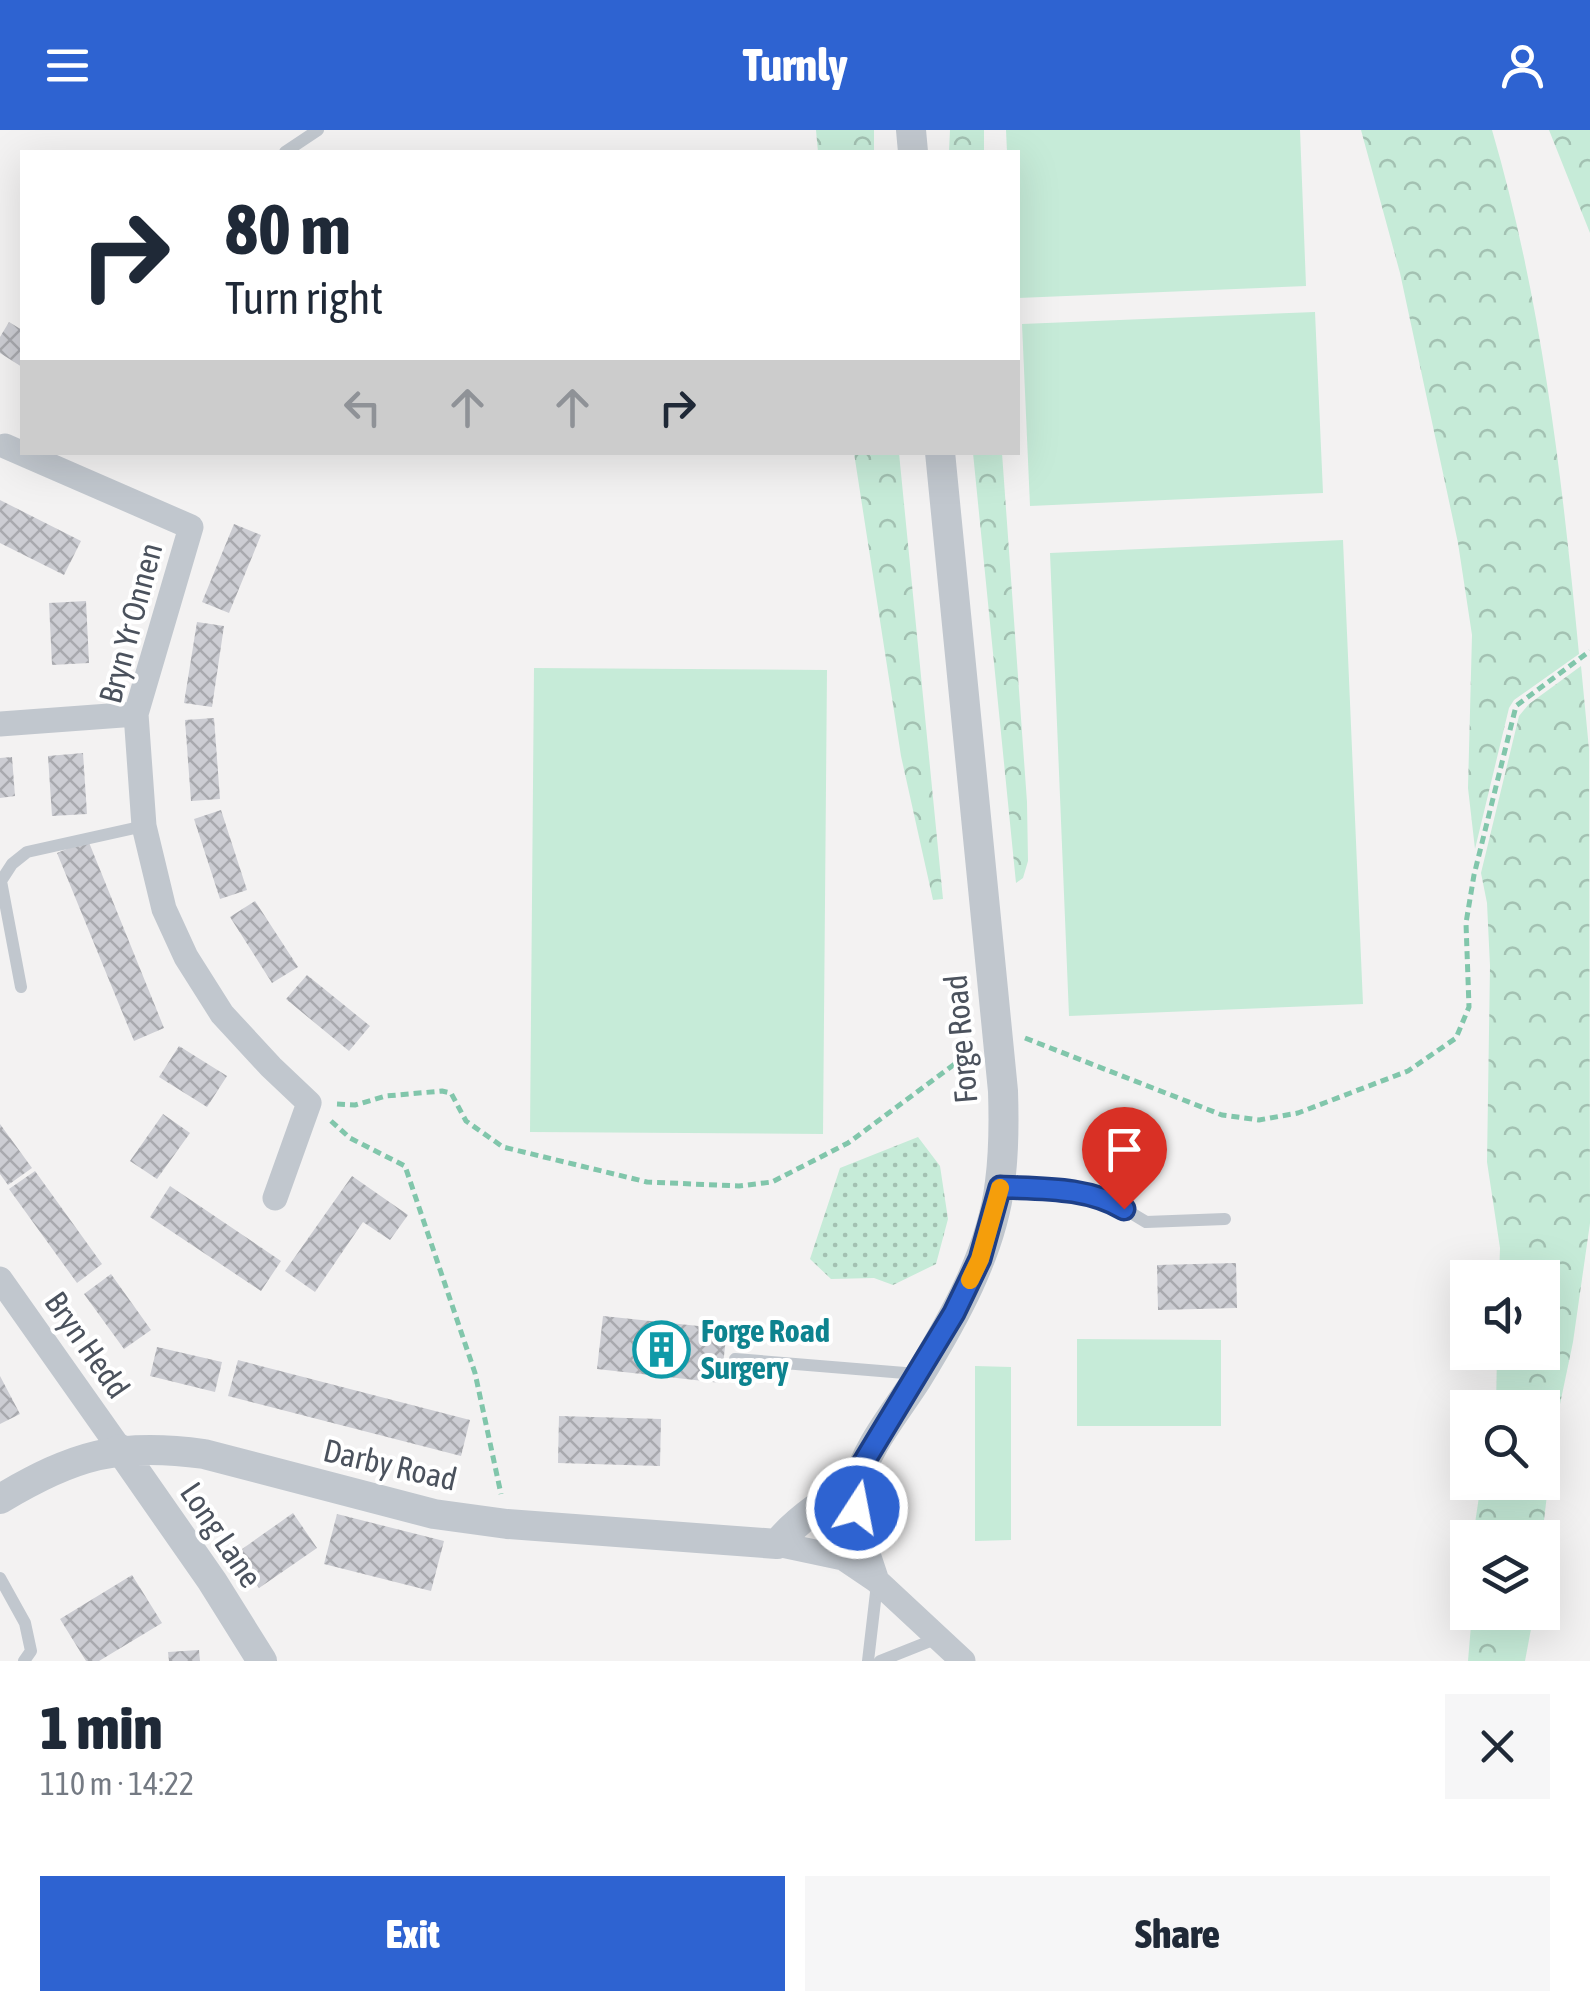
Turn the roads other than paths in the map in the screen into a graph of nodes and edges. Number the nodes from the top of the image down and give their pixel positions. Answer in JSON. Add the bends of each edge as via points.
{"nodes":[{"id":1,"x":318,"y":130,"type":"edge"},
{"id":2,"x":289,"y":150,"type":"edge"},
{"id":3,"x":5,"y":446,"type":"dead end"},
{"id":4,"x":20,"y":453,"type":"edge"},
{"id":5,"x":26,"y":455,"type":"edge"},
{"id":6,"x":940,"y":455,"type":"edge"},
{"id":7,"x":136,"y":714,"type":"junction"},
{"id":8,"x":0,"y":724,"type":"edge"},
{"id":9,"x":144,"y":826,"type":"junction"},
{"id":10,"x":21,"y":987,"type":"dead end"},
{"id":11,"x":1000,"y":1187,"type":"junction"},
{"id":12,"x":275,"y":1198,"type":"dead end"},
{"id":13,"x":1225,"y":1219,"type":"dead end"},
{"id":14,"x":0,"y":1279,"type":"edge"},
{"id":15,"x":735,"y":1358,"type":"dead end"},
{"id":16,"x":920,"y":1374,"type":"junction"},
{"id":17,"x":120,"y":1449,"type":"junction"},
{"id":18,"x":858,"y":1485,"type":"junction"},
{"id":19,"x":0,"y":1499,"type":"edge"},
{"id":20,"x":777,"y":1544,"type":"junction"},
{"id":21,"x":0,"y":1578,"type":"edge"},
{"id":22,"x":877,"y":1581,"type":"junction"},
{"id":23,"x":938,"y":1638,"type":"junction"},
{"id":24,"x":24,"y":1661,"type":"edge"},
{"id":25,"x":262,"y":1661,"type":"edge"},
{"id":26,"x":868,"y":1661,"type":"edge"},
{"id":27,"x":880,"y":1661,"type":"edge"},
{"id":28,"x":963,"y":1661,"type":"edge"}],
"edges":[{"from":1,"to":2,"type":"lane"},
{"from":3,"to":4,"type":"street","name":"Bryn Yr Onnen"},
{"from":5,"to":7,"type":"street","name":"Bryn Yr Onnen","via":[[191,527]]},
{"from":6,"to":11,"type":"street","name":"Forge Road","via":[[1004,1122]]},
{"from":7,"to":8,"type":"street"},
{"from":7,"to":9,"type":"street","name":"Bryn Yr Onnen"},
{"from":9,"to":10,"type":"lane","via":[[27,852],[12,864],[1,882]]},
{"from":9,"to":12,"type":"street","name":"Bryn Yr Onnen","via":[[164,910],[186,957],[222,1014],[309,1103]]},
{"from":11,"to":13,"type":"lane","via":[[1102,1196],[1146,1222]]},
{"from":11,"to":16,"type":"street","name":"Forge Road","via":[[980,1259]]},
{"from":14,"to":17,"type":"street","name":"Bryn Hedd"},
{"from":15,"to":16,"type":"lane"},
{"from":16,"to":18,"type":"street","name":"Forge Road","via":[[862,1465]]},
{"from":17,"to":19,"type":"street","name":"Darby Road","via":[[75,1460]]},
{"from":17,"to":20,"type":"street","name":"Darby Road","via":[[204,1454],[434,1514]]},
{"from":17,"to":25,"type":"street","name":"Long Lane"},
{"from":18,"to":20,"type":"street"},
{"from":18,"to":22,"type":"street","via":[[859,1527]]},
{"from":20,"to":22,"type":"street","via":[[844,1558]]},
{"from":21,"to":24,"type":"lane","via":[[25,1623],[32,1650]]},
{"from":22,"to":23,"type":"street"},
{"from":22,"to":26,"type":"lane"},
{"from":23,"to":27,"type":"lane"},
{"from":23,"to":28,"type":"street"}]}
